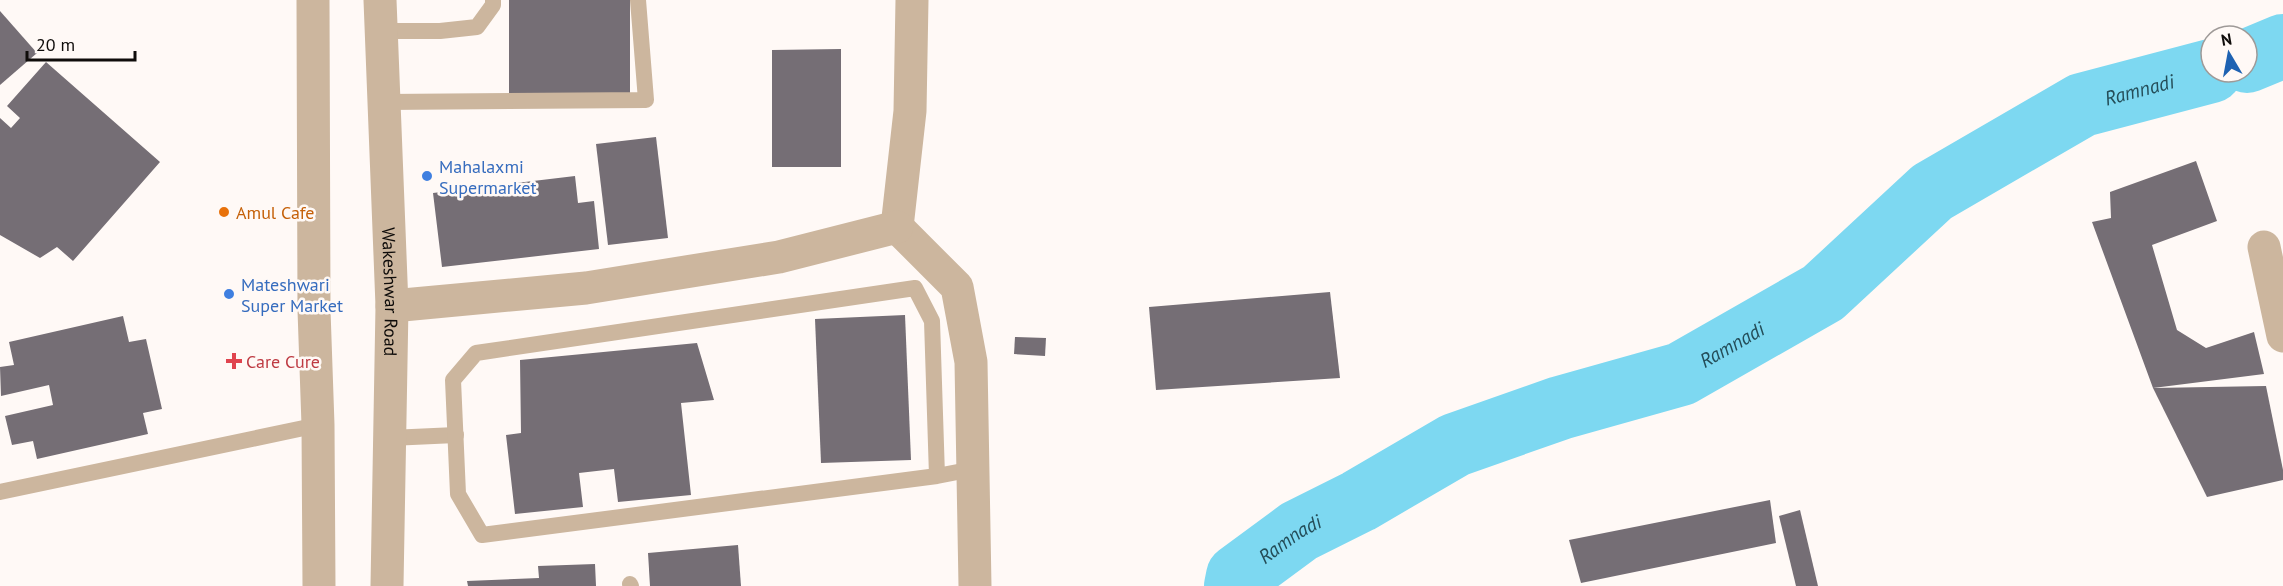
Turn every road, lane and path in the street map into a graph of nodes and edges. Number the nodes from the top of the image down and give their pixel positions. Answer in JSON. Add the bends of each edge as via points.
{"nodes":[{"id":1,"x":313,"y":0,"type":"edge"},
{"id":2,"x":493,"y":0,"type":"edge"},
{"id":3,"x":638,"y":0,"type":"edge"},
{"id":4,"x":912,"y":0,"type":"edge"},
{"id":5,"x":381,"y":16,"type":"edge"},
{"id":6,"x":385,"y":102,"type":"junction"},
{"id":7,"x":897,"y":227,"type":"junction"},
{"id":8,"x":2264,"y":247,"type":"dead end"},
{"id":9,"x":392,"y":306,"type":"junction"},
{"id":10,"x":2283,"y":336,"type":"edge"},
{"id":11,"x":318,"y":424,"type":"junction"},
{"id":12,"x":456,"y":435,"type":"junction"},
{"id":13,"x":390,"y":438,"type":"junction"},
{"id":14,"x":973,"y":469,"type":"junction"},
{"id":15,"x":937,"y":476,"type":"junction"},
{"id":16,"x":0,"y":492,"type":"edge"},
{"id":17,"x":319,"y":586,"type":"edge"},
{"id":18,"x":387,"y":586,"type":"edge"},
{"id":19,"x":975,"y":586,"type":"edge"}],
"edges":[{"from":1,"to":11,"type":"street"},
{"from":2,"to":5,"type":"lane","via":[[477,27],[440,31]]},
{"from":3,"to":6,"type":"lane","via":[[646,100]]},
{"from":4,"to":7,"type":"street","via":[[910,111]]},
{"from":5,"to":6,"type":"street","name":"Wakeshwar Road"},
{"from":6,"to":9,"type":"street","name":"Wakeshwar Road"},
{"from":7,"to":9,"type":"street","via":[[779,257],[586,288]]},
{"from":7,"to":14,"type":"street","via":[[957,287],[971,362]]},
{"from":8,"to":10,"type":"street"},
{"from":9,"to":13,"type":"street","name":"Wakeshwar Road"},
{"from":11,"to":16,"type":"lane"},
{"from":11,"to":17,"type":"street"},
{"from":12,"to":13,"type":"lane"},
{"from":12,"to":15,"type":"lane","via":[[458,494],[482,535]]},
{"from":12,"to":15,"type":"lane","via":[[453,380],[476,353],[915,288],[932,321]]},
{"from":13,"to":18,"type":"street","name":"Wakeshwar Road"},
{"from":14,"to":15,"type":"lane"},
{"from":14,"to":19,"type":"street"}]}
